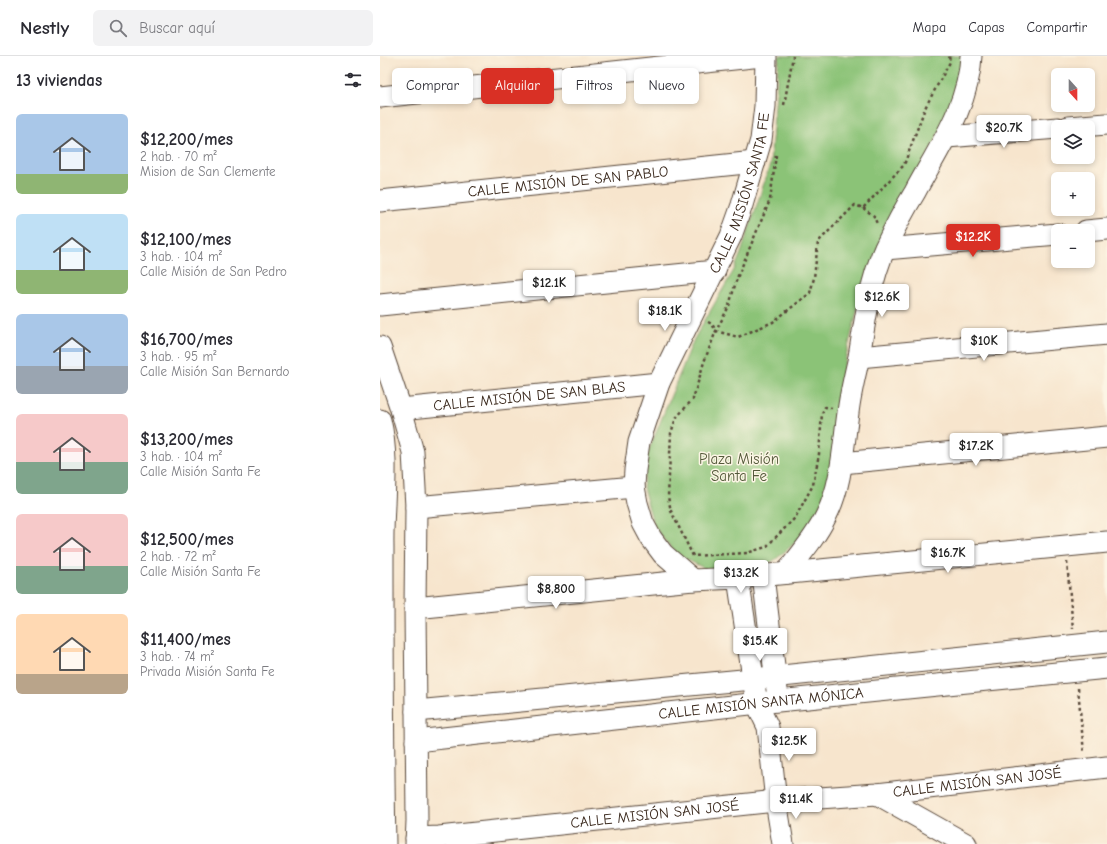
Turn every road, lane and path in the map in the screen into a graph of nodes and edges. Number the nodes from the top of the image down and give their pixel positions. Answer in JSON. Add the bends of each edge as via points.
{"nodes":[{"id":1,"x":762,"y":56,"type":"edge"},
{"id":2,"x":766,"y":56,"type":"edge"},
{"id":3,"x":793,"y":56,"type":"edge"},
{"id":4,"x":949,"y":56,"type":"edge"},
{"id":5,"x":971,"y":56,"type":"edge"},
{"id":6,"x":380,"y":98,"type":"edge"},
{"id":7,"x":783,"y":111,"type":"dead end"},
{"id":8,"x":1107,"y":124,"type":"edge"},
{"id":9,"x":1095,"y":125,"type":"edge"},
{"id":10,"x":1051,"y":129,"type":"edge"},
{"id":11,"x":946,"y":137,"type":"junction"},
{"id":12,"x":777,"y":148,"type":"dead end"},
{"id":13,"x":755,"y":162,"type":"junction"},
{"id":14,"x":380,"y":201,"type":"edge"},
{"id":15,"x":1107,"y":229,"type":"edge"},
{"id":16,"x":1095,"y":230,"type":"edge"},
{"id":17,"x":1051,"y":235,"type":"edge"},
{"id":18,"x":885,"y":249,"type":"junction"},
{"id":19,"x":715,"y":271,"type":"junction"},
{"id":20,"x":380,"y":305,"type":"edge"},
{"id":21,"x":694,"y":312,"type":"junction"},
{"id":22,"x":716,"y":331,"type":"junction"},
{"id":23,"x":1107,"y":334,"type":"edge"},
{"id":24,"x":380,"y":347,"type":"edge"},
{"id":25,"x":859,"y":357,"type":"junction"},
{"id":26,"x":659,"y":383,"type":"junction"},
{"id":27,"x":401,"y":409,"type":"junction"},
{"id":28,"x":848,"y":410,"type":"junction"},
{"id":29,"x":380,"y":420,"type":"edge"},
{"id":30,"x":1107,"y":438,"type":"edge"},
{"id":31,"x":842,"y":463,"type":"junction"},
{"id":32,"x":634,"y":487,"type":"junction"},
{"id":33,"x":416,"y":507,"type":"junction"},
{"id":34,"x":381,"y":534,"type":"edge"},
{"id":35,"x":1107,"y":542,"type":"edge"},
{"id":36,"x":1066,"y":547,"type":"junction"},
{"id":37,"x":786,"y":573,"type":"junction"},
{"id":38,"x":763,"y":576,"type":"junction"},
{"id":39,"x":738,"y":578,"type":"junction"},
{"id":40,"x":694,"y":580,"type":"junction"},
{"id":41,"x":415,"y":608,"type":"junction"},
{"id":42,"x":382,"y":637,"type":"edge"},
{"id":43,"x":1107,"y":642,"type":"edge"},
{"id":44,"x":1074,"y":645,"type":"junction"},
{"id":45,"x":1107,"y":668,"type":"edge"},
{"id":46,"x":1077,"y":671,"type":"junction"},
{"id":47,"x":776,"y":677,"type":"junction"},
{"id":48,"x":753,"y":679,"type":"junction"},
{"id":49,"x":777,"y":702,"type":"junction"},
{"id":50,"x":757,"y":704,"type":"junction"},
{"id":51,"x":416,"y":711,"type":"junction"},
{"id":52,"x":768,"y":727,"type":"junction"},
{"id":53,"x":382,"y":735,"type":"edge"},
{"id":54,"x":416,"y":741,"type":"junction"},
{"id":55,"x":1107,"y":768,"type":"edge"},
{"id":56,"x":1085,"y":769,"type":"junction"},
{"id":57,"x":877,"y":794,"type":"junction"},
{"id":58,"x":776,"y":801,"type":"junction"},
{"id":59,"x":383,"y":839,"type":"edge"},
{"id":60,"x":416,"y":841,"type":"edge"},
{"id":61,"x":783,"y":844,"type":"edge"},
{"id":62,"x":966,"y":844,"type":"edge"}],
"edges":[{"from":1,"to":6,"type":"street"},
{"from":2,"to":13,"type":"street","name":"CALLE MISIÓN SANTA FE","via":[[765,106],[761,140]]},
{"from":3,"to":7,"type":"path"},
{"from":4,"to":22,"type":"path","via":[[950,62],[925,108],[904,164],[864,208],[855,205],[818,242],[810,293],[773,322],[738,337]]},
{"from":5,"to":11,"type":"street","via":[[964,96]]},
{"from":8,"to":9,"type":"street"},
{"from":10,"to":11,"type":"street"},
{"from":11,"to":18,"type":"street"},
{"from":12,"to":22,"type":"path","via":[[770,200],[740,272],[729,306]]},
{"from":13,"to":14,"type":"street","name":"CALLE MISIÓN DE SAN PABLO"},
{"from":13,"to":19,"type":"street","name":"CALLE MISIÓN SANTA FE","via":[[731,236]]},
{"from":15,"to":16,"type":"street"},
{"from":17,"to":18,"type":"street"},
{"from":18,"to":25,"type":"street","via":[[872,284]]},
{"from":19,"to":20,"type":"street"},
{"from":19,"to":21,"type":"street","name":"CALLE MISIÓN SANTA FE"},
{"from":21,"to":22,"type":"path","via":[[712,324]]},
{"from":21,"to":26,"type":"street","name":"CALLE MISIÓN SANTA FE"},
{"from":22,"to":28,"type":"path","via":[[694,399],[676,418],[671,433],[668,497],[670,511],[693,556],[747,553],[766,547],[796,518],[813,485],[819,454],[822,412],[825,407]]},
{"from":23,"to":25,"type":"street"},
{"from":24,"to":27,"type":"street"},
{"from":25,"to":28,"type":"street"},
{"from":26,"to":27,"type":"street","name":"CALLE MISIÓN DE SAN BLAS"},
{"from":26,"to":32,"type":"street","name":"CALLE MISIÓN SANTA FE","via":[[639,442]]},
{"from":27,"to":33,"type":"street","via":[[413,452]]},
{"from":28,"to":31,"type":"street"},
{"from":29,"to":34,"type":"street","via":[[385,452]]},
{"from":30,"to":31,"type":"street"},
{"from":31,"to":37,"type":"street","via":[[835,494],[826,516],[816,534]]},
{"from":32,"to":33,"type":"street"},
{"from":32,"to":40,"type":"street","name":"CALLE MISIÓN SANTA FE","via":[[643,523],[651,538],[663,554]]},
{"from":33,"to":41,"type":"street"},
{"from":34,"to":42,"type":"street"},
{"from":35,"to":36,"type":"street"},
{"from":36,"to":37,"type":"street"},
{"from":36,"to":44,"type":"path"},
{"from":37,"to":38,"type":"street"},
{"from":38,"to":39,"type":"street"},
{"from":38,"to":47,"type":"street"},
{"from":39,"to":40,"type":"street"},
{"from":39,"to":48,"type":"street"},
{"from":40,"to":41,"type":"street"},
{"from":41,"to":51,"type":"street"},
{"from":42,"to":53,"type":"street"},
{"from":43,"to":44,"type":"street","name":"CALLE MISIÓN SANTA MÓNICA"},
{"from":44,"to":46,"type":"street"},
{"from":44,"to":47,"type":"street","name":"CALLE MISIÓN SANTA MÓNICA"},
{"from":45,"to":46,"type":"street","name":"CALLE MISIÓN SANTA MÓNICA"},
{"from":46,"to":49,"type":"street","name":"CALLE MISIÓN SANTA MÓNICA"},
{"from":46,"to":56,"type":"path"},
{"from":47,"to":48,"type":"street","name":"CALLE MISIÓN SANTA MÓNICA"},
{"from":47,"to":49,"type":"street"},
{"from":48,"to":50,"type":"street"},
{"from":48,"to":51,"type":"street","name":"CALLE MISIÓN SANTA MÓNICA"},
{"from":49,"to":50,"type":"street","name":"CALLE MISIÓN SANTA MÓNICA"},
{"from":49,"to":52,"type":"street"},
{"from":50,"to":52,"type":"street"},
{"from":50,"to":54,"type":"street","name":"CALLE MISIÓN SANTA MÓNICA"},
{"from":51,"to":54,"type":"street"},
{"from":52,"to":58,"type":"street"},
{"from":53,"to":59,"type":"street"},
{"from":54,"to":60,"type":"street"},
{"from":55,"to":56,"type":"street","name":"CALLE MISIÓN SAN JOSÉ"},
{"from":56,"to":57,"type":"street","name":"CALLE MISIÓN SAN JOSÉ"},
{"from":57,"to":58,"type":"street","name":"CALLE MISIÓN SAN JOSÉ"},
{"from":57,"to":62,"type":"street"},
{"from":58,"to":60,"type":"street","name":"CALLE MISIÓN SAN JOSÉ"},
{"from":58,"to":61,"type":"street"}]}
